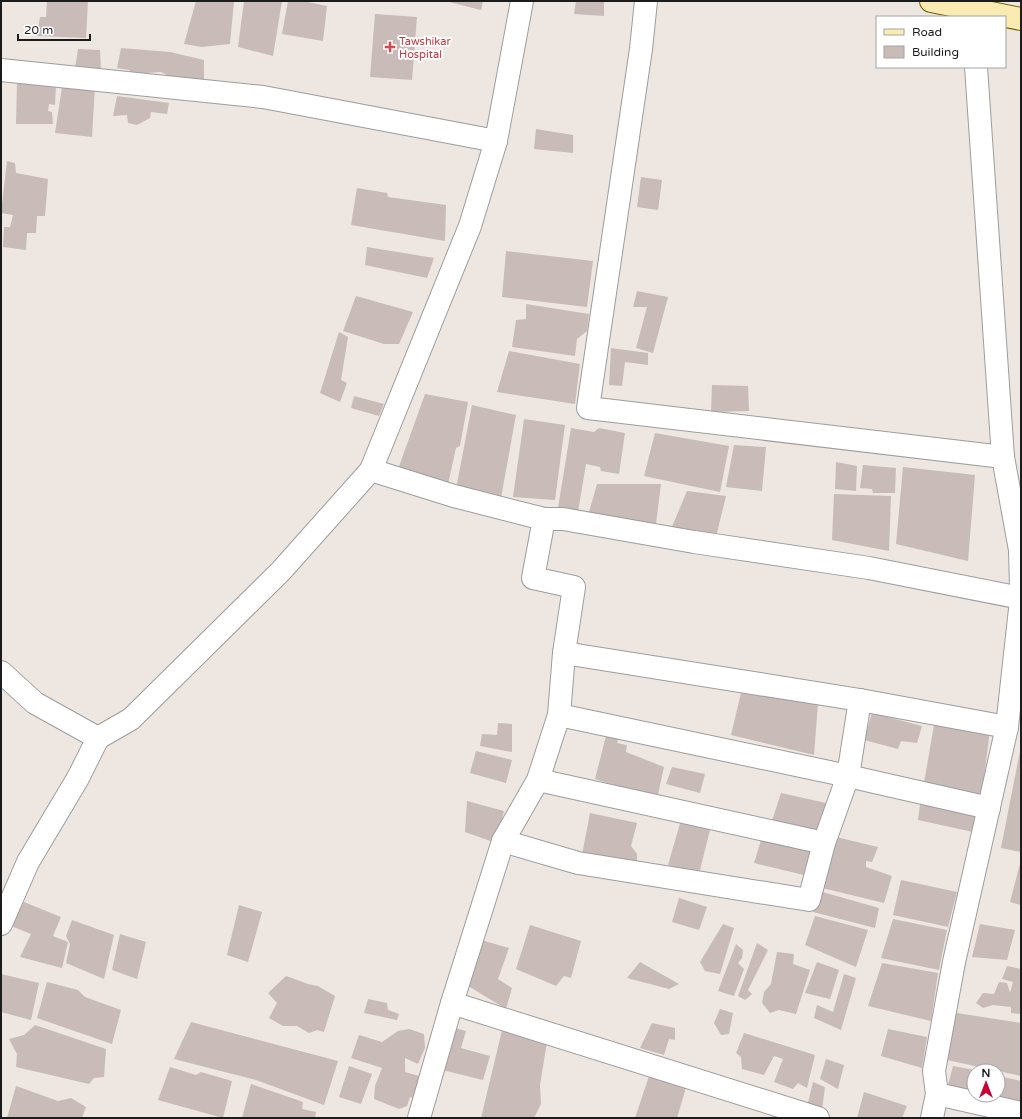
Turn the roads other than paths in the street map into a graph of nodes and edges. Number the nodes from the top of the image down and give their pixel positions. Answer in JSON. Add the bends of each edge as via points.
{"nodes":[{"id":1,"x":522,"y":1,"type":"edge"},
{"id":2,"x":646,"y":1,"type":"edge"},
{"id":3,"x":931,"y":1,"type":"edge"},
{"id":4,"x":972,"y":13,"type":"edge"},
{"id":5,"x":996,"y":16,"type":"edge"},
{"id":6,"x":1006,"y":17,"type":"edge"},
{"id":7,"x":1021,"y":19,"type":"edge"},
{"id":8,"x":976,"y":68,"type":"edge"},
{"id":9,"x":1,"y":70,"type":"edge"},
{"id":10,"x":496,"y":141,"type":"junction"},
{"id":11,"x":1003,"y":457,"type":"junction"},
{"id":12,"x":371,"y":470,"type":"junction"},
{"id":13,"x":544,"y":519,"type":"junction"},
{"id":14,"x":1021,"y":550,"type":"edge"},
{"id":15,"x":1021,"y":588,"type":"edge"},
{"id":16,"x":1021,"y":599,"type":"edge"},
{"id":17,"x":564,"y":653,"type":"junction"},
{"id":18,"x":1,"y":672,"type":"edge"},
{"id":19,"x":860,"y":700,"type":"junction"},
{"id":20,"x":559,"y":715,"type":"junction"},
{"id":21,"x":1008,"y":727,"type":"junction"},
{"id":22,"x":98,"y":738,"type":"junction"},
{"id":23,"x":848,"y":776,"type":"junction"},
{"id":24,"x":538,"y":780,"type":"junction"},
{"id":25,"x":990,"y":808,"type":"junction"},
{"id":26,"x":502,"y":841,"type":"junction"},
{"id":27,"x":824,"y":843,"type":"junction"},
{"id":28,"x":1,"y":924,"type":"edge"},
{"id":29,"x":452,"y":1003,"type":"junction"},
{"id":30,"x":937,"y":1094,"type":"junction"},
{"id":31,"x":1021,"y":1113,"type":"edge"},
{"id":32,"x":419,"y":1118,"type":"edge"},
{"id":33,"x":818,"y":1118,"type":"edge"},
{"id":34,"x":932,"y":1118,"type":"edge"}],
"edges":[{"from":1,"to":10,"type":"street"},
{"from":2,"to":11,"type":"street","via":[[588,408]]},
{"from":3,"to":4,"type":"main road"},
{"from":4,"to":5,"type":"main road"},
{"from":6,"to":7,"type":"main road"},
{"from":8,"to":11,"type":"street"},
{"from":9,"to":10,"type":"street","via":[[263,98]]},
{"from":10,"to":12,"type":"street","via":[[470,226]]},
{"from":11,"to":14,"type":"street"},
{"from":12,"to":13,"type":"street","via":[[454,496]]},
{"from":12,"to":22,"type":"street","via":[[281,571],[131,719]]},
{"from":13,"to":16,"type":"street","via":[[563,519],[869,568]]},
{"from":13,"to":17,"type":"street","via":[[533,578],[574,587]]},
{"from":14,"to":15,"type":"street"},
{"from":16,"to":21,"type":"street"},
{"from":17,"to":19,"type":"street"},
{"from":17,"to":20,"type":"street"},
{"from":18,"to":22,"type":"street","via":[[36,703]]},
{"from":19,"to":21,"type":"street"},
{"from":19,"to":23,"type":"street"},
{"from":20,"to":23,"type":"street"},
{"from":20,"to":24,"type":"street"},
{"from":21,"to":25,"type":"street"},
{"from":22,"to":28,"type":"street","via":[[78,778],[28,862]]},
{"from":23,"to":25,"type":"street"},
{"from":23,"to":27,"type":"street"},
{"from":24,"to":26,"type":"street"},
{"from":24,"to":27,"type":"street"},
{"from":25,"to":30,"type":"street","via":[[954,962],[934,1071]]},
{"from":26,"to":27,"type":"street","via":[[578,863],[809,900]]},
{"from":26,"to":29,"type":"street"},
{"from":29,"to":32,"type":"street"},
{"from":29,"to":33,"type":"street"},
{"from":30,"to":31,"type":"street"},
{"from":30,"to":34,"type":"street"}]}
